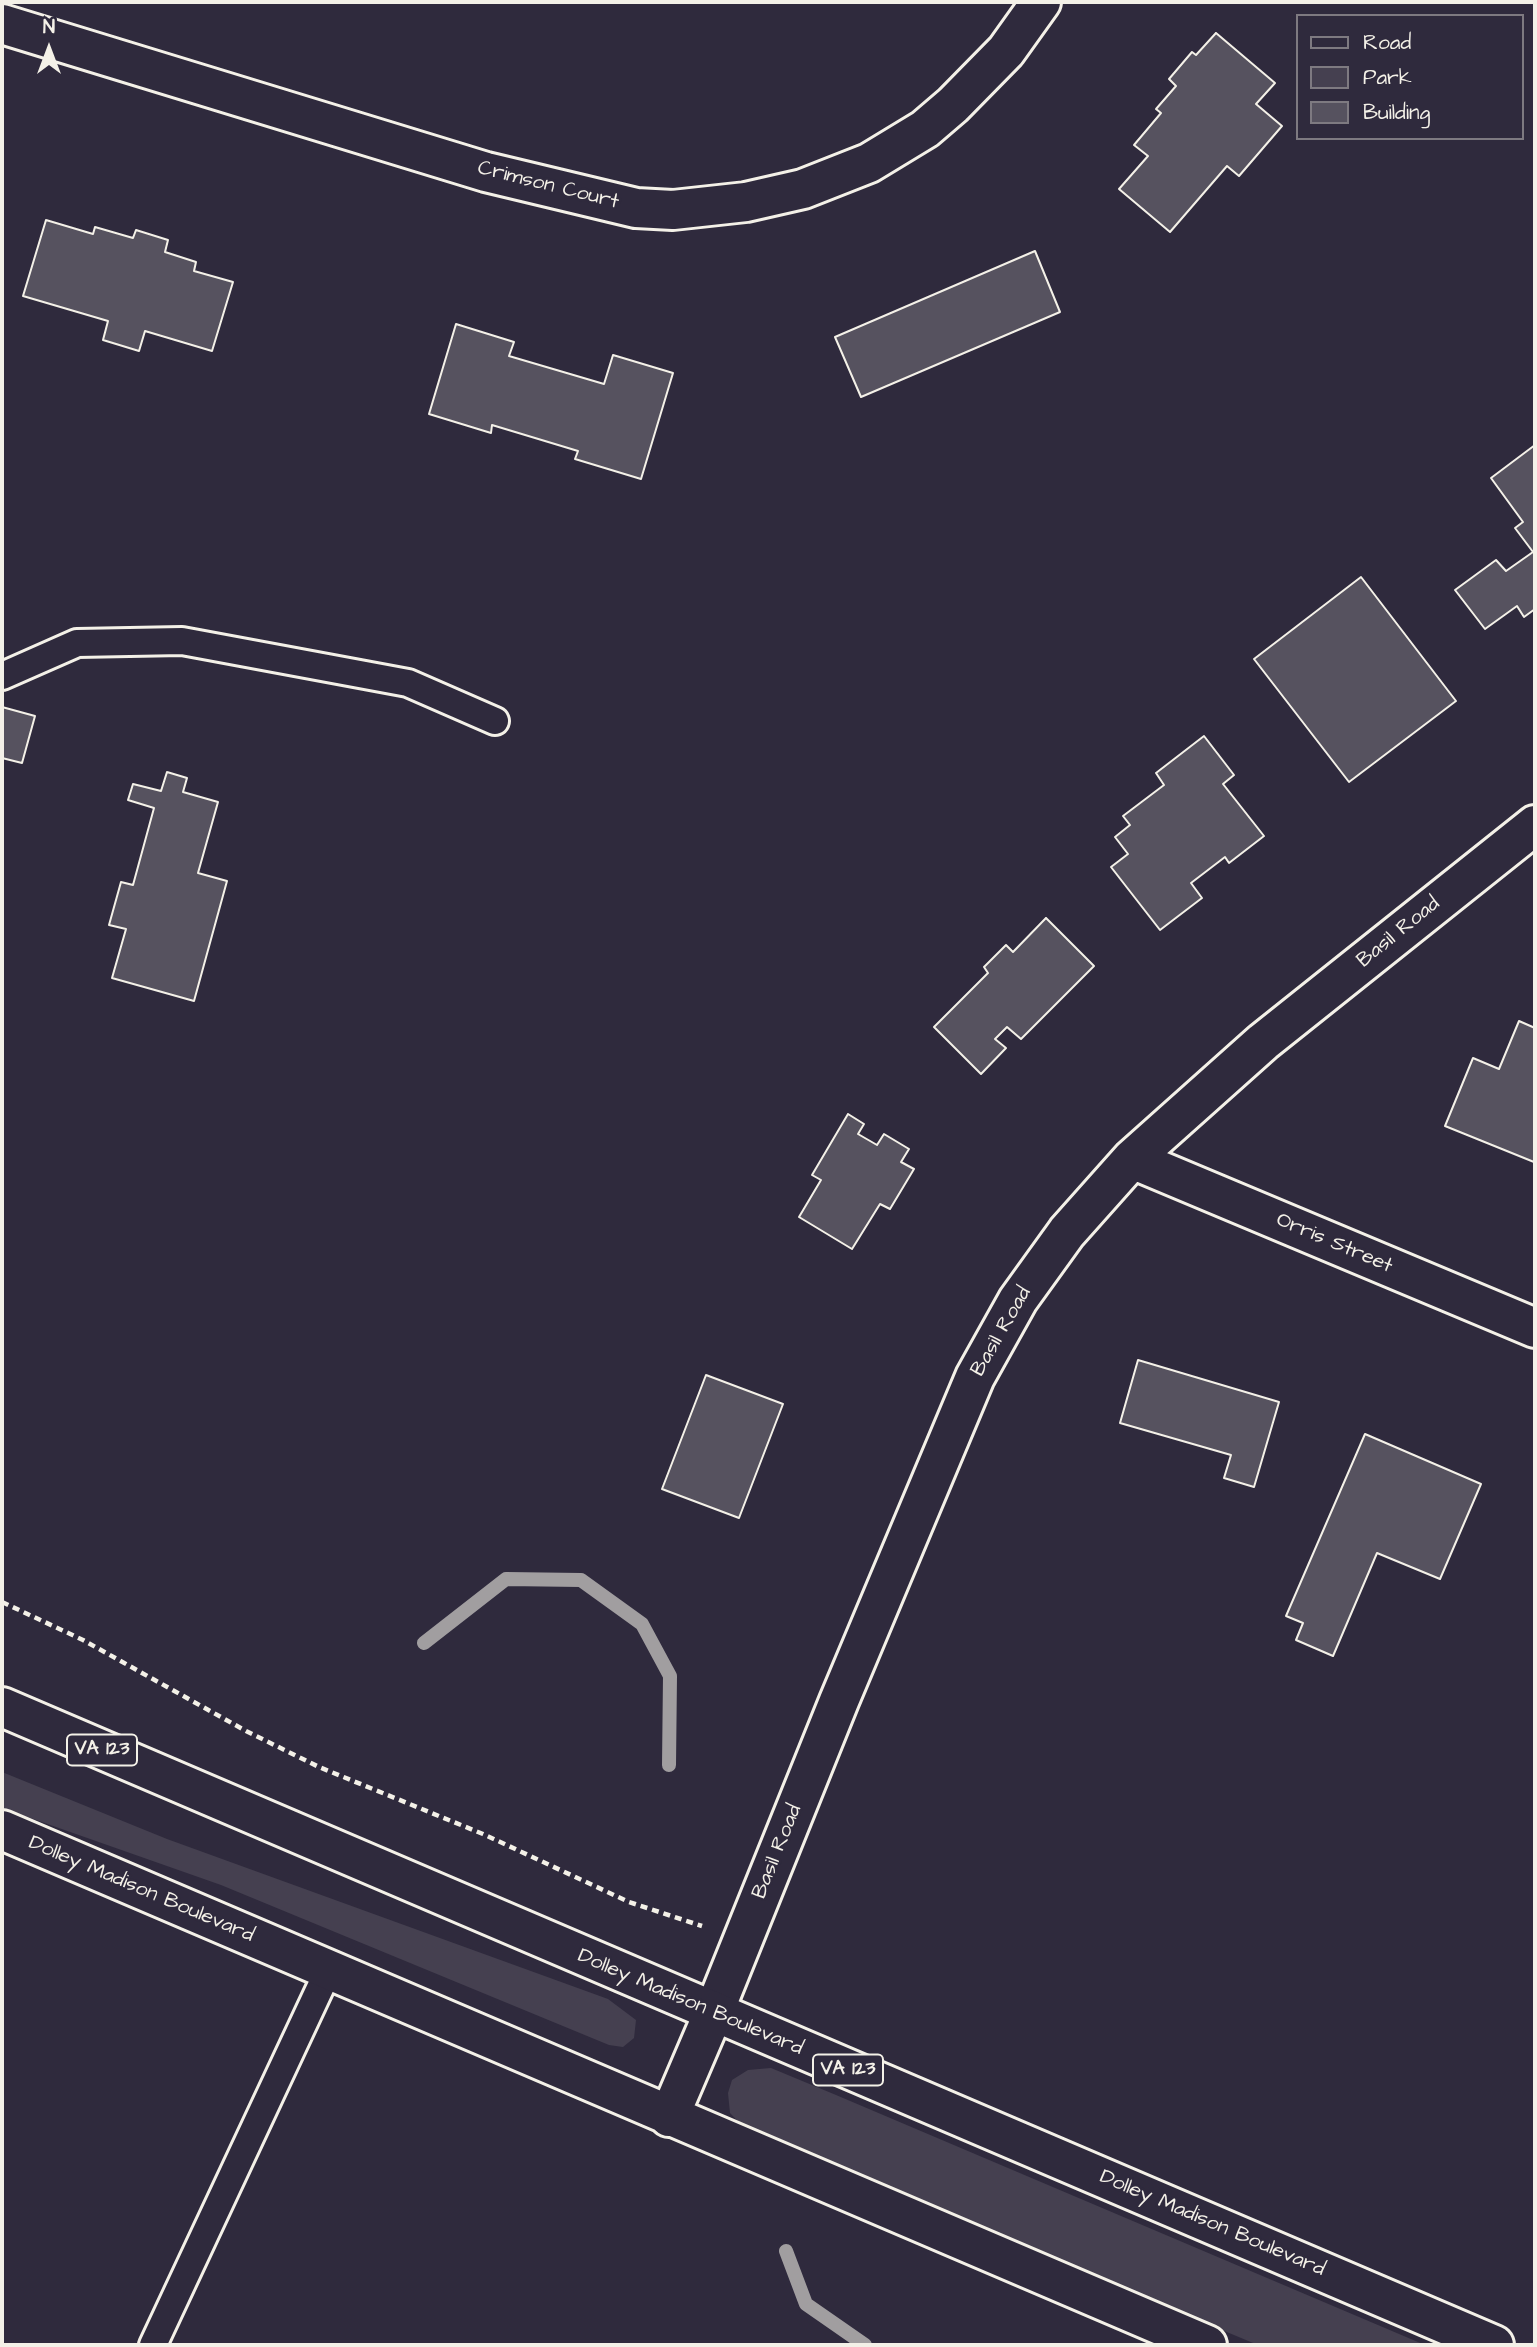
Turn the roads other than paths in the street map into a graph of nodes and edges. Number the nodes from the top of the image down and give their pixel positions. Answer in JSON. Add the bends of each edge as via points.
{"nodes":[{"id":1,"x":1041,"y":2,"type":"edge"},
{"id":2,"x":2,"y":24,"type":"edge"},
{"id":3,"x":2,"y":676,"type":"edge"},
{"id":4,"x":495,"y":722,"type":"dead end"},
{"id":5,"x":1535,"y":825,"type":"edge"},
{"id":6,"x":1132,"y":1159,"type":"junction"},
{"id":7,"x":1535,"y":1328,"type":"edge"},
{"id":8,"x":2,"y":1707,"type":"edge"},
{"id":9,"x":2,"y":1830,"type":"edge"},
{"id":10,"x":329,"y":1969,"type":"junction"},
{"id":11,"x":713,"y":2014,"type":"junction"},
{"id":12,"x":669,"y":2117,"type":"junction"},
{"id":13,"x":153,"y":2345,"type":"edge"},
{"id":14,"x":1207,"y":2345,"type":"edge"},
{"id":15,"x":1494,"y":2345,"type":"edge"}],
"edges":[{"from":1,"to":2,"type":"street","name":"Crimson Court","via":[[1006,51],[953,105],[925,129],[869,163],[791,192],[673,210],[636,208],[486,172]]},
{"from":3,"to":4,"type":"lane","via":[[77,643],[182,640],[408,683]]},
{"from":5,"to":6,"type":"street","name":"Basil Road","via":[[1263,1042]]},
{"from":6,"to":7,"type":"street","name":"Orris Street"},
{"from":6,"to":11,"type":"street","name":"Basil Road","via":[[1058,1243],[1018,1300],[975,1377]]},
{"from":8,"to":11,"type":"street","name":"Dolley Madison Boulevard","number":"VA 123"},
{"from":9,"to":10,"type":"street","name":"Dolley Madison Boulevard"},
{"from":10,"to":12,"type":"street","name":"Dolley Madison Boulevard"},
{"from":10,"to":13,"type":"lane"},
{"from":11,"to":12,"type":"street","name":"Basil Road"},
{"from":11,"to":15,"type":"street","name":"Dolley Madison Boulevard","number":"VA 123"},
{"from":12,"to":14,"type":"street","name":"Dolley Madison Boulevard"}]}
